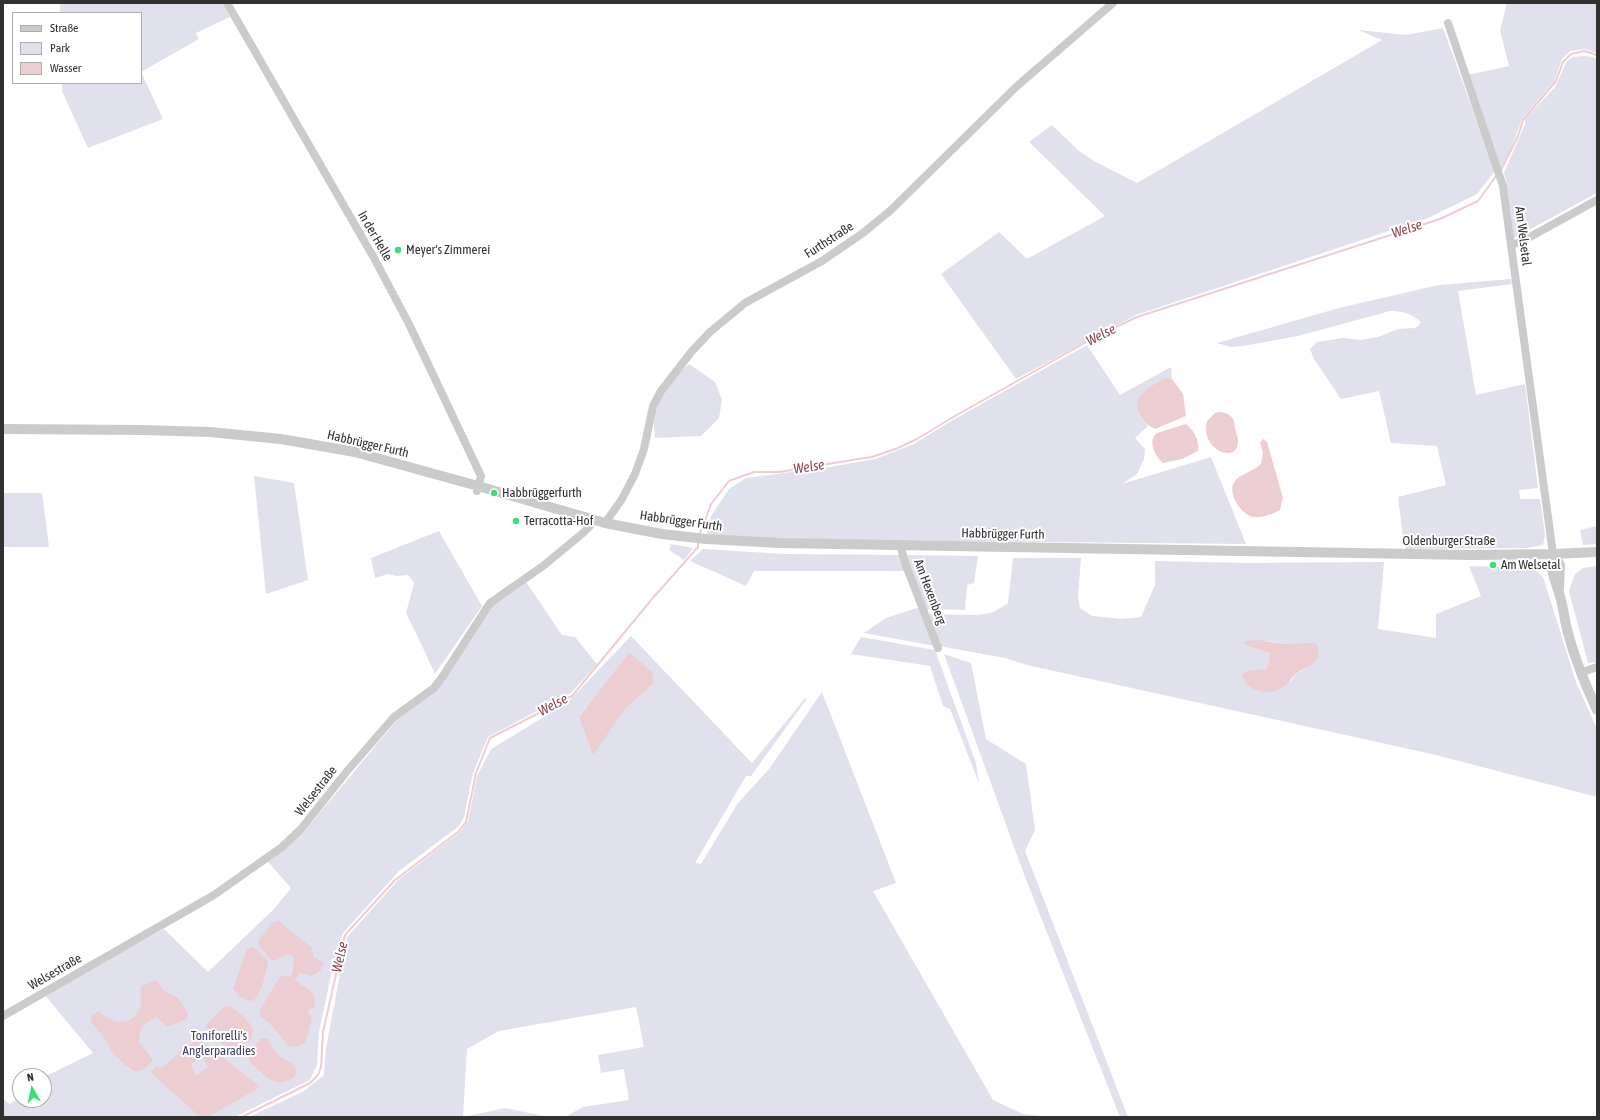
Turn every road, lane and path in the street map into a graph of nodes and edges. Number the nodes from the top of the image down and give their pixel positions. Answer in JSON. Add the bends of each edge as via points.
{"nodes":[{"id":1,"x":227,"y":3,"type":"edge"},
{"id":2,"x":1113,"y":3,"type":"edge"},
{"id":3,"x":1448,"y":23,"type":"dead end"},
{"id":4,"x":1597,"y":200,"type":"edge"},
{"id":5,"x":1512,"y":244,"type":"junction"},
{"id":6,"x":3,"y":429,"type":"edge"},
{"id":7,"x":478,"y":488,"type":"junction"},
{"id":8,"x":592,"y":519,"type":"junction"},
{"id":9,"x":605,"y":523,"type":"junction"},
{"id":10,"x":902,"y":545,"type":"junction"},
{"id":11,"x":1301,"y":552,"type":"joint"},
{"id":12,"x":1597,"y":552,"type":"edge"},
{"id":13,"x":1553,"y":554,"type":"junction"},
{"id":14,"x":938,"y":648,"type":"dead end"},
{"id":15,"x":1597,"y":667,"type":"edge"},
{"id":16,"x":1580,"y":673,"type":"junction"},
{"id":17,"x":1597,"y":710,"type":"edge"},
{"id":18,"x":3,"y":1016,"type":"edge"}],
"edges":[{"from":1,"to":7,"type":"street","name":"In der Helle","via":[[374,258],[409,324],[481,476]]},
{"from":2,"to":9,"type":"street","name":"Furthstraße","via":[[1016,87],[891,210],[822,261],[745,303],[710,332],[661,391],[653,406],[644,449],[635,474]]},
{"from":3,"to":5,"type":"street","name":"Am Welsetal","via":[[1500,177]]},
{"from":4,"to":5,"type":"street","via":[[1519,243]]},
{"from":5,"to":13,"type":"street","name":"Am Welsetal"},
{"from":6,"to":7,"type":"street","name":"Habbrügger Furth","via":[[210,432],[281,439],[355,452]]},
{"from":7,"to":8,"type":"street","name":"Habbrügger Furth"},
{"from":8,"to":9,"type":"street","name":"Habbrügger Furth"},
{"from":8,"to":18,"type":"street","name":"Welsestraße","via":[[590,526],[583,533],[543,566],[490,603],[434,688],[394,716],[301,829],[282,847],[214,895]]},
{"from":9,"to":10,"type":"street","name":"Habbrügger Furth","via":[[662,534],[742,542]]},
{"from":10,"to":11,"type":"street","name":"Habbrügger Furth"},
{"from":10,"to":14,"type":"street","name":"Am Hexenberg","via":[[907,568]]},
{"from":11,"to":13,"type":"street","name":"Oldenburger Straße"},
{"from":12,"to":13,"type":"street","name":"Oldenburger Straße"},
{"from":13,"to":16,"type":"street","via":[[1553,577]]},
{"from":15,"to":16,"type":"street"},
{"from":16,"to":17,"type":"street"}]}
